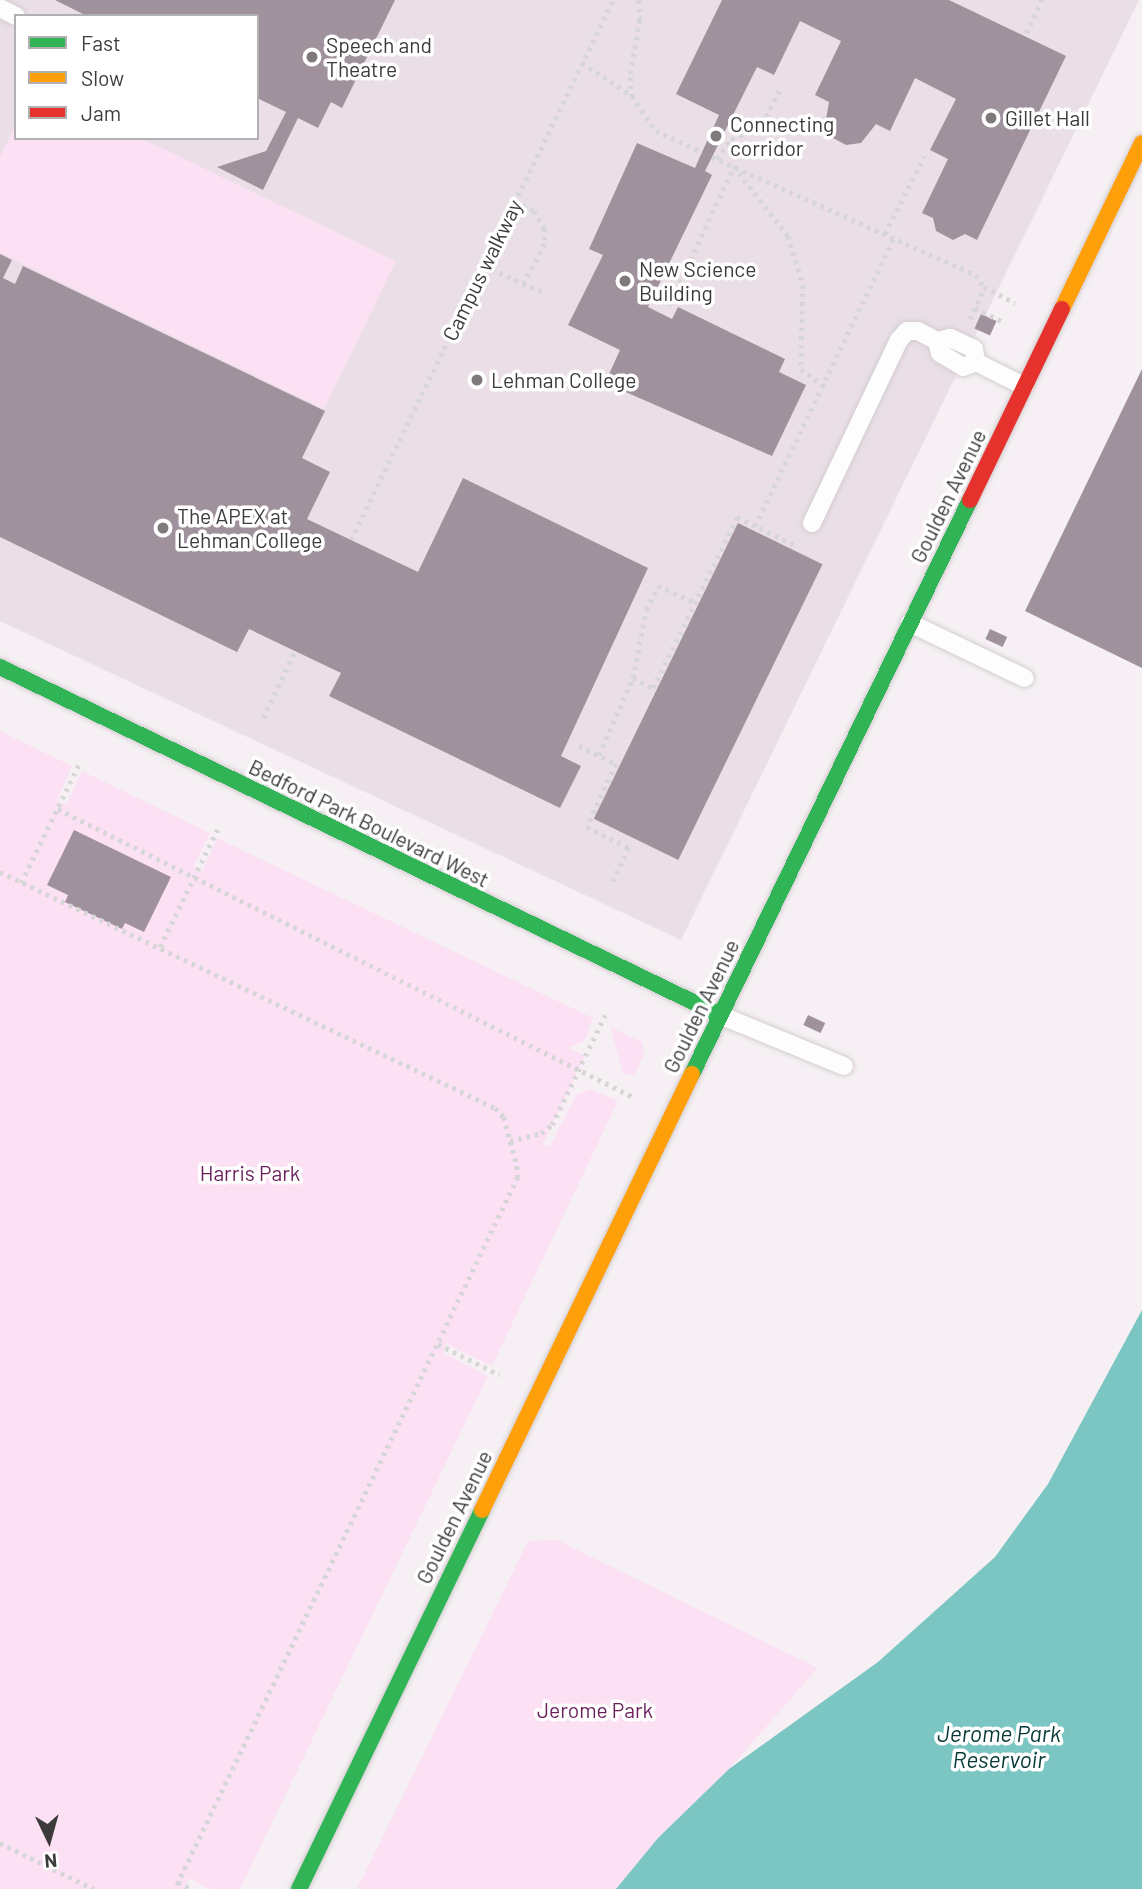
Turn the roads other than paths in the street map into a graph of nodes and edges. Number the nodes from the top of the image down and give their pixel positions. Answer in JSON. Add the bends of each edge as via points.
{"nodes":[{"id":1,"x":1142,"y":143,"type":"edge"},
{"id":2,"x":937,"y":341,"type":"junction"},
{"id":3,"x":976,"y":362,"type":"junction"},
{"id":4,"x":1024,"y":386,"type":"junction"},
{"id":5,"x":812,"y":523,"type":"dead end"},
{"id":6,"x":910,"y":623,"type":"junction"},
{"id":7,"x":0,"y":667,"type":"edge"},
{"id":8,"x":1025,"y":678,"type":"dead end"},
{"id":9,"x":720,"y":1015,"type":"junction"},
{"id":10,"x":844,"y":1066,"type":"dead end"},
{"id":11,"x":299,"y":1889,"type":"edge"}],
"edges":[{"from":1,"to":4,"type":"street","name":"Goulden Avenue"},
{"from":2,"to":3,"type":"lane","via":[[950,338],[974,349]]},
{"from":2,"to":3,"type":"lane","via":[[940,354],[963,367]]},
{"from":2,"to":5,"type":"lane","via":[[918,331],[907,331],[899,340]]},
{"from":3,"to":4,"type":"lane"},
{"from":4,"to":6,"type":"street","name":"Goulden Avenue"},
{"from":6,"to":8,"type":"lane"},
{"from":6,"to":9,"type":"street","name":"Goulden Avenue"},
{"from":7,"to":9,"type":"street","name":"Bedford Park Boulevard West"},
{"from":9,"to":10,"type":"lane"},
{"from":9,"to":11,"type":"street","name":"Goulden Avenue"}]}
